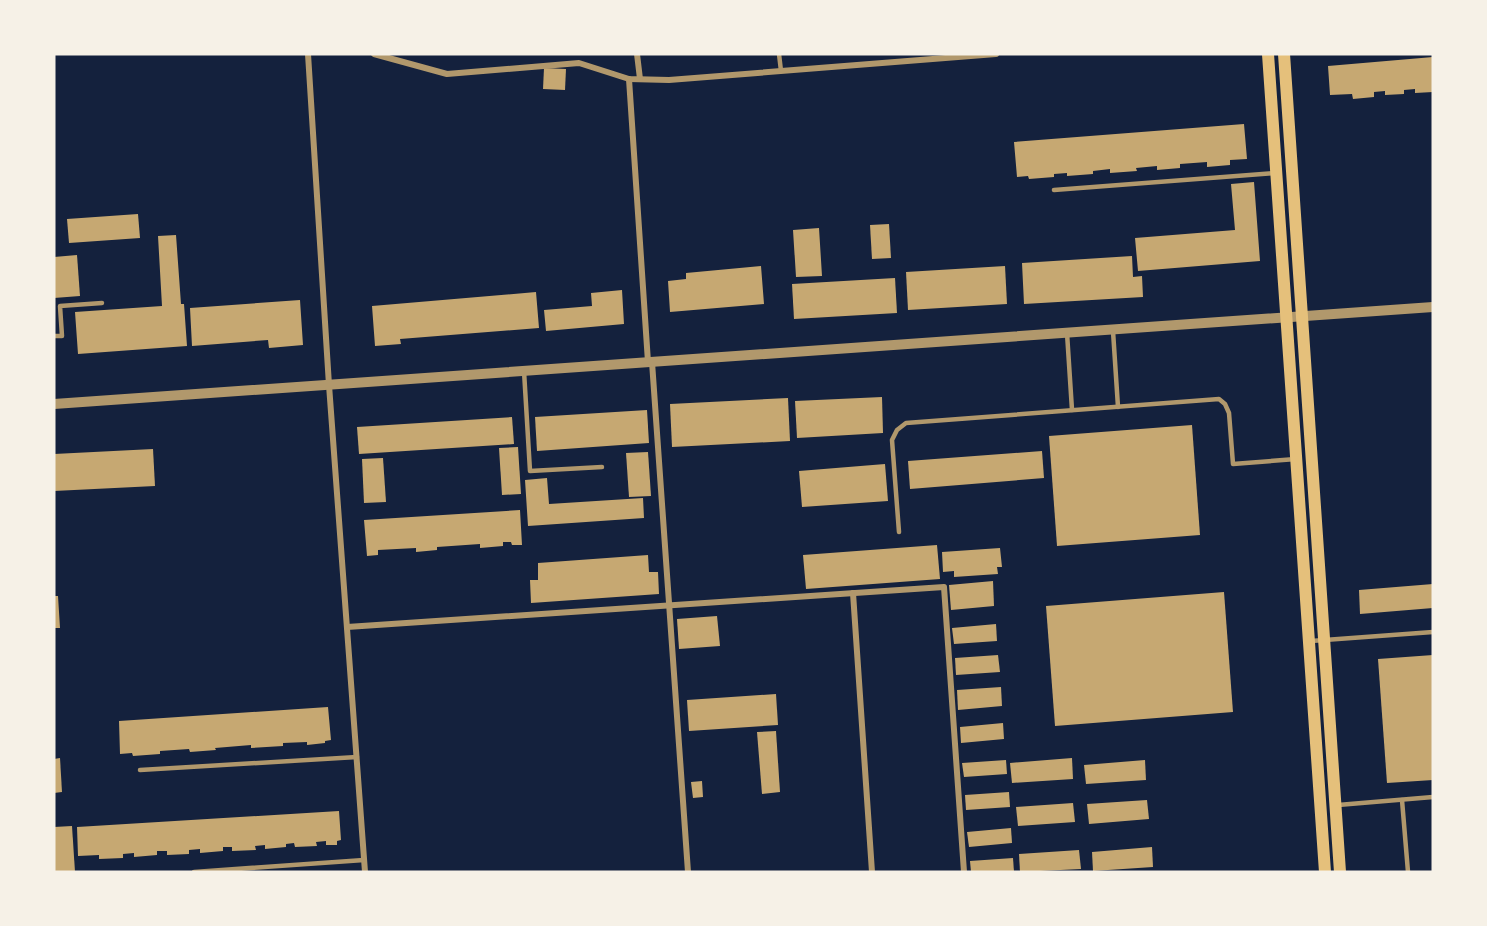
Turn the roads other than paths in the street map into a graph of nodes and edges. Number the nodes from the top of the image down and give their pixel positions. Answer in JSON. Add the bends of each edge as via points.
{"nodes":[{"id":1,"x":308,"y":54,"type":"edge"},
{"id":2,"x":374,"y":54,"type":"edge"},
{"id":3,"x":638,"y":54,"type":"edge"},
{"id":4,"x":779,"y":54,"type":"edge"},
{"id":5,"x":996,"y":54,"type":"edge"},
{"id":6,"x":1268,"y":54,"type":"edge"},
{"id":7,"x":1284,"y":54,"type":"edge"},
{"id":8,"x":946,"y":56,"type":"edge"},
{"id":9,"x":781,"y":71,"type":"junction"},
{"id":10,"x":629,"y":79,"type":"junction"},
{"id":11,"x":639,"y":79,"type":"junction"},
{"id":12,"x":1276,"y":173,"type":"junction"},
{"id":13,"x":1054,"y":190,"type":"dead end"},
{"id":14,"x":102,"y":303,"type":"dead end"},
{"id":15,"x":1433,"y":307,"type":"edge"},
{"id":16,"x":1302,"y":316,"type":"junction"},
{"id":17,"x":1286,"y":318,"type":"junction"},
{"id":18,"x":1112,"y":330,"type":"junction"},
{"id":19,"x":1067,"y":333,"type":"junction"},
{"id":20,"x":54,"y":336,"type":"edge"},
{"id":21,"x":650,"y":362,"type":"junction"},
{"id":22,"x":524,"y":371,"type":"junction"},
{"id":23,"x":329,"y":385,"type":"junction"},
{"id":24,"x":54,"y":404,"type":"edge"},
{"id":25,"x":1118,"y":406,"type":"junction"},
{"id":26,"x":1072,"y":410,"type":"junction"},
{"id":27,"x":1296,"y":459,"type":"junction"},
{"id":28,"x":602,"y":467,"type":"dead end"},
{"id":29,"x":899,"y":532,"type":"dead end"},
{"id":30,"x":853,"y":593,"type":"junction"},
{"id":31,"x":669,"y":606,"type":"junction"},
{"id":32,"x":347,"y":627,"type":"junction"},
{"id":33,"x":1433,"y":632,"type":"edge"},
{"id":34,"x":1324,"y":640,"type":"junction"},
{"id":35,"x":1309,"y":641,"type":"junction"},
{"id":36,"x":357,"y":757,"type":"junction"},
{"id":37,"x":140,"y":770,"type":"dead end"},
{"id":38,"x":1433,"y":797,"type":"edge"},
{"id":39,"x":1402,"y":800,"type":"junction"},
{"id":40,"x":1335,"y":805,"type":"junction"},
{"id":41,"x":364,"y":860,"type":"junction"},
{"id":42,"x":194,"y":872,"type":"edge"},
{"id":43,"x":365,"y":872,"type":"edge"},
{"id":44,"x":688,"y":872,"type":"edge"},
{"id":45,"x":872,"y":872,"type":"edge"},
{"id":46,"x":964,"y":872,"type":"edge"},
{"id":47,"x":1325,"y":872,"type":"edge"},
{"id":48,"x":1340,"y":872,"type":"edge"},
{"id":49,"x":1408,"y":872,"type":"edge"}],
"edges":[{"from":1,"to":23,"type":"street"},
{"from":2,"to":10,"type":"street","via":[[447,74],[579,63]]},
{"from":3,"to":11,"type":"street"},
{"from":4,"to":9,"type":"lane"},
{"from":5,"to":8,"type":"street"},
{"from":6,"to":12,"type":"main road"},
{"from":7,"to":16,"type":"main road"},
{"from":8,"to":9,"type":"street"},
{"from":9,"to":11,"type":"street"},
{"from":10,"to":11,"type":"street"},
{"from":10,"to":21,"type":"street"},
{"from":12,"to":13,"type":"lane"},
{"from":12,"to":17,"type":"main road"},
{"from":14,"to":20,"type":"lane","via":[[60,306],[62,336]]},
{"from":15,"to":16,"type":"street"},
{"from":16,"to":17,"type":"street"},
{"from":16,"to":34,"type":"main road"},
{"from":17,"to":18,"type":"street"},
{"from":17,"to":27,"type":"main road"},
{"from":18,"to":19,"type":"street"},
{"from":18,"to":25,"type":"lane"},
{"from":19,"to":21,"type":"street"},
{"from":19,"to":26,"type":"lane"},
{"from":21,"to":22,"type":"street"},
{"from":21,"to":31,"type":"street"},
{"from":22,"to":23,"type":"street"},
{"from":22,"to":28,"type":"lane","via":[[530,471]]},
{"from":23,"to":24,"type":"street"},
{"from":23,"to":32,"type":"street"},
{"from":25,"to":26,"type":"lane"},
{"from":25,"to":27,"type":"lane","via":[[1219,399],[1229,412],[1233,464]]},
{"from":26,"to":29,"type":"lane","via":[[906,423],[892,440]]},
{"from":27,"to":35,"type":"main road"},
{"from":30,"to":31,"type":"street"},
{"from":30,"to":45,"type":"street"},
{"from":30,"to":46,"type":"street","via":[[944,587]]},
{"from":31,"to":32,"type":"street"},
{"from":31,"to":44,"type":"street"},
{"from":32,"to":36,"type":"street"},
{"from":33,"to":34,"type":"lane"},
{"from":34,"to":35,"type":"lane"},
{"from":34,"to":40,"type":"main road"},
{"from":35,"to":47,"type":"main road"},
{"from":36,"to":37,"type":"lane"},
{"from":36,"to":41,"type":"street"},
{"from":38,"to":39,"type":"lane"},
{"from":39,"to":40,"type":"lane"},
{"from":39,"to":49,"type":"lane"},
{"from":40,"to":48,"type":"main road"},
{"from":41,"to":42,"type":"lane"},
{"from":41,"to":43,"type":"street"}]}
